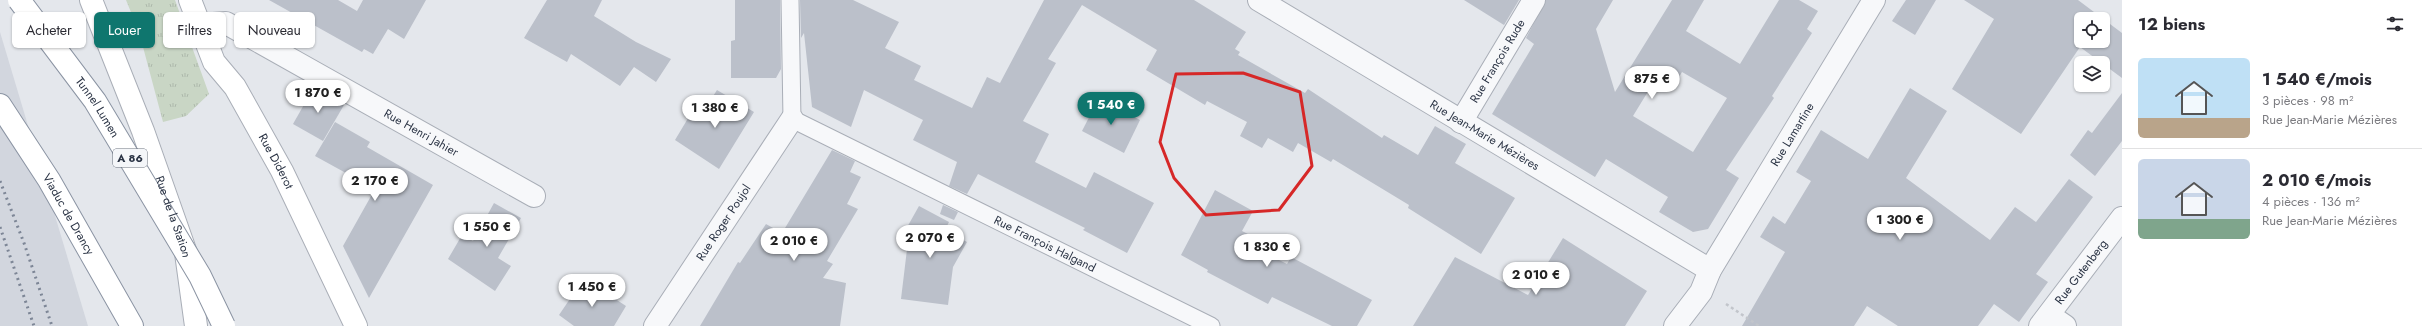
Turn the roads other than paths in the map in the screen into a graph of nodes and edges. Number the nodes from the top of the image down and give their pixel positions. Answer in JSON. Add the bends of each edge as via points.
{"nodes":[{"id":1,"x":19,"y":0,"type":"edge"},
{"id":2,"x":91,"y":0,"type":"edge"},
{"id":3,"x":190,"y":0,"type":"edge"},
{"id":4,"x":790,"y":0,"type":"edge"},
{"id":5,"x":1259,"y":0,"type":"edge"},
{"id":6,"x":1534,"y":0,"type":"edge"},
{"id":7,"x":1874,"y":0,"type":"edge"},
{"id":8,"x":195,"y":12,"type":"edge"},
{"id":9,"x":226,"y":23,"type":"edge"},
{"id":10,"x":209,"y":48,"type":"edge"},
{"id":11,"x":0,"y":105,"type":"edge"},
{"id":12,"x":792,"y":119,"type":"junction"},
{"id":13,"x":1461,"y":122,"type":"junction"},
{"id":14,"x":534,"y":196,"type":"dead end"},
{"id":15,"x":2122,"y":218,"type":"edge"},
{"id":16,"x":1710,"y":270,"type":"junction"},
{"id":17,"x":2051,"y":322,"type":"edge"},
{"id":18,"x":132,"y":326,"type":"edge"},
{"id":19,"x":196,"y":326,"type":"edge"},
{"id":20,"x":224,"y":326,"type":"edge"},
{"id":21,"x":356,"y":326,"type":"edge"},
{"id":22,"x":655,"y":326,"type":"edge"},
{"id":23,"x":1211,"y":326,"type":"edge"},
{"id":24,"x":1675,"y":326,"type":"edge"}],
"edges":[{"from":1,"to":20,"type":"main road","name":"Tunnel Lumen","number":"A 86","bridge":true,"via":[[95,101],[200,276]]},
{"from":2,"to":19,"type":"main road","name":"Rue de la Station","via":[[143,131],[186,254]]},
{"from":3,"to":8,"type":"main road","name":"Rue Diderot"},
{"from":4,"to":12,"type":"lane"},
{"from":5,"to":13,"type":"street","name":"Rue Jean-Marie Mézières"},
{"from":6,"to":13,"type":"street","name":"Rue François Rude"},
{"from":7,"to":16,"type":"street","name":"Rue Lamartine"},
{"from":9,"to":14,"type":"street","name":"Rue Henri Jahier"},
{"from":10,"to":21,"type":"main road","name":"Rue Diderot","via":[[214,62],[235,87],[282,171]]},
{"from":11,"to":18,"type":"main road","name":"Viaduc de Drancy","via":[[49,180]]},
{"from":12,"to":22,"type":"street","name":"Rue Roger Poujol"},
{"from":12,"to":23,"type":"lane","name":"Rue François Halgand"},
{"from":13,"to":16,"type":"street","name":"Rue Jean-Marie Mézières"},
{"from":15,"to":17,"type":"street","name":"Rue Gutenberg"},
{"from":16,"to":24,"type":"street","name":"Rue Lamartine","via":[[1701,292]]}]}
